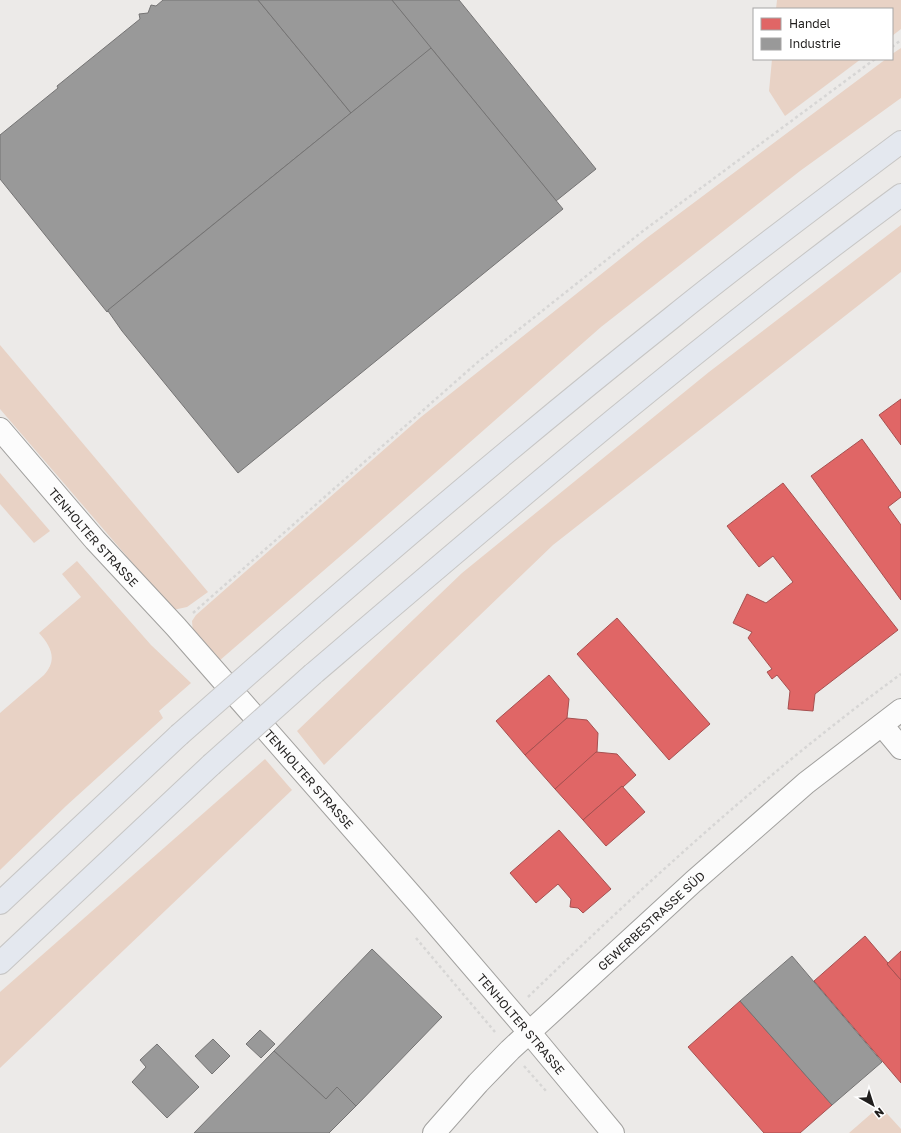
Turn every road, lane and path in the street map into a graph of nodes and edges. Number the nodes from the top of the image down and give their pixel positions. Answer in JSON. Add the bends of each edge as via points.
{"nodes":[{"id":1,"x":901,"y":40,"type":"edge"},
{"id":2,"x":893,"y":46,"type":"edge"},
{"id":3,"x":874,"y":60,"type":"edge"},
{"id":4,"x":901,"y":142,"type":"edge"},
{"id":5,"x":901,"y":195,"type":"edge"},
{"id":6,"x":0,"y":429,"type":"edge"},
{"id":7,"x":176,"y":627,"type":"junction"},
{"id":8,"x":901,"y":674,"type":"edge"},
{"id":9,"x":901,"y":710,"type":"edge"},
{"id":10,"x":882,"y":725,"type":"junction"},
{"id":11,"x":901,"y":748,"type":"edge"},
{"id":12,"x":0,"y":903,"type":"edge"},
{"id":13,"x":0,"y":963,"type":"edge"},
{"id":14,"x":512,"y":1013,"type":"junction"},
{"id":15,"x":529,"y":1032,"type":"junction"},
{"id":16,"x":434,"y":1133,"type":"edge"},
{"id":17,"x":613,"y":1133,"type":"edge"}],
"edges":[{"from":1,"to":2,"type":"path"},
{"from":3,"to":7,"type":"path","via":[[643,231],[479,361]]},
{"from":4,"to":12,"type":"highway","bridge":true,"via":[[674,316],[490,465],[179,735]]},
{"from":5,"to":13,"type":"highway","bridge":true,"via":[[751,310],[549,473],[313,674],[211,765]]},
{"from":6,"to":7,"type":"street","name":"TENHOLTER STRASSE","via":[[95,540]]},
{"from":7,"to":14,"type":"street","name":"TENHOLTER STRASSE"},
{"from":8,"to":14,"type":"path","via":[[786,764],[703,835]]},
{"from":9,"to":10,"type":"street","name":"GEWERBESTRASSE SÜD"},
{"from":10,"to":11,"type":"street"},
{"from":10,"to":15,"type":"street","name":"GEWERBESTRASSE SÜD","via":[[795,792]]},
{"from":14,"to":15,"type":"street","name":"TENHOLTER STRASSE"},
{"from":15,"to":16,"type":"street","name":"GEWERBESTRASSE SÜD","via":[[478,1083]]},
{"from":15,"to":17,"type":"street","name":"TENHOLTER STRASSE"}]}
